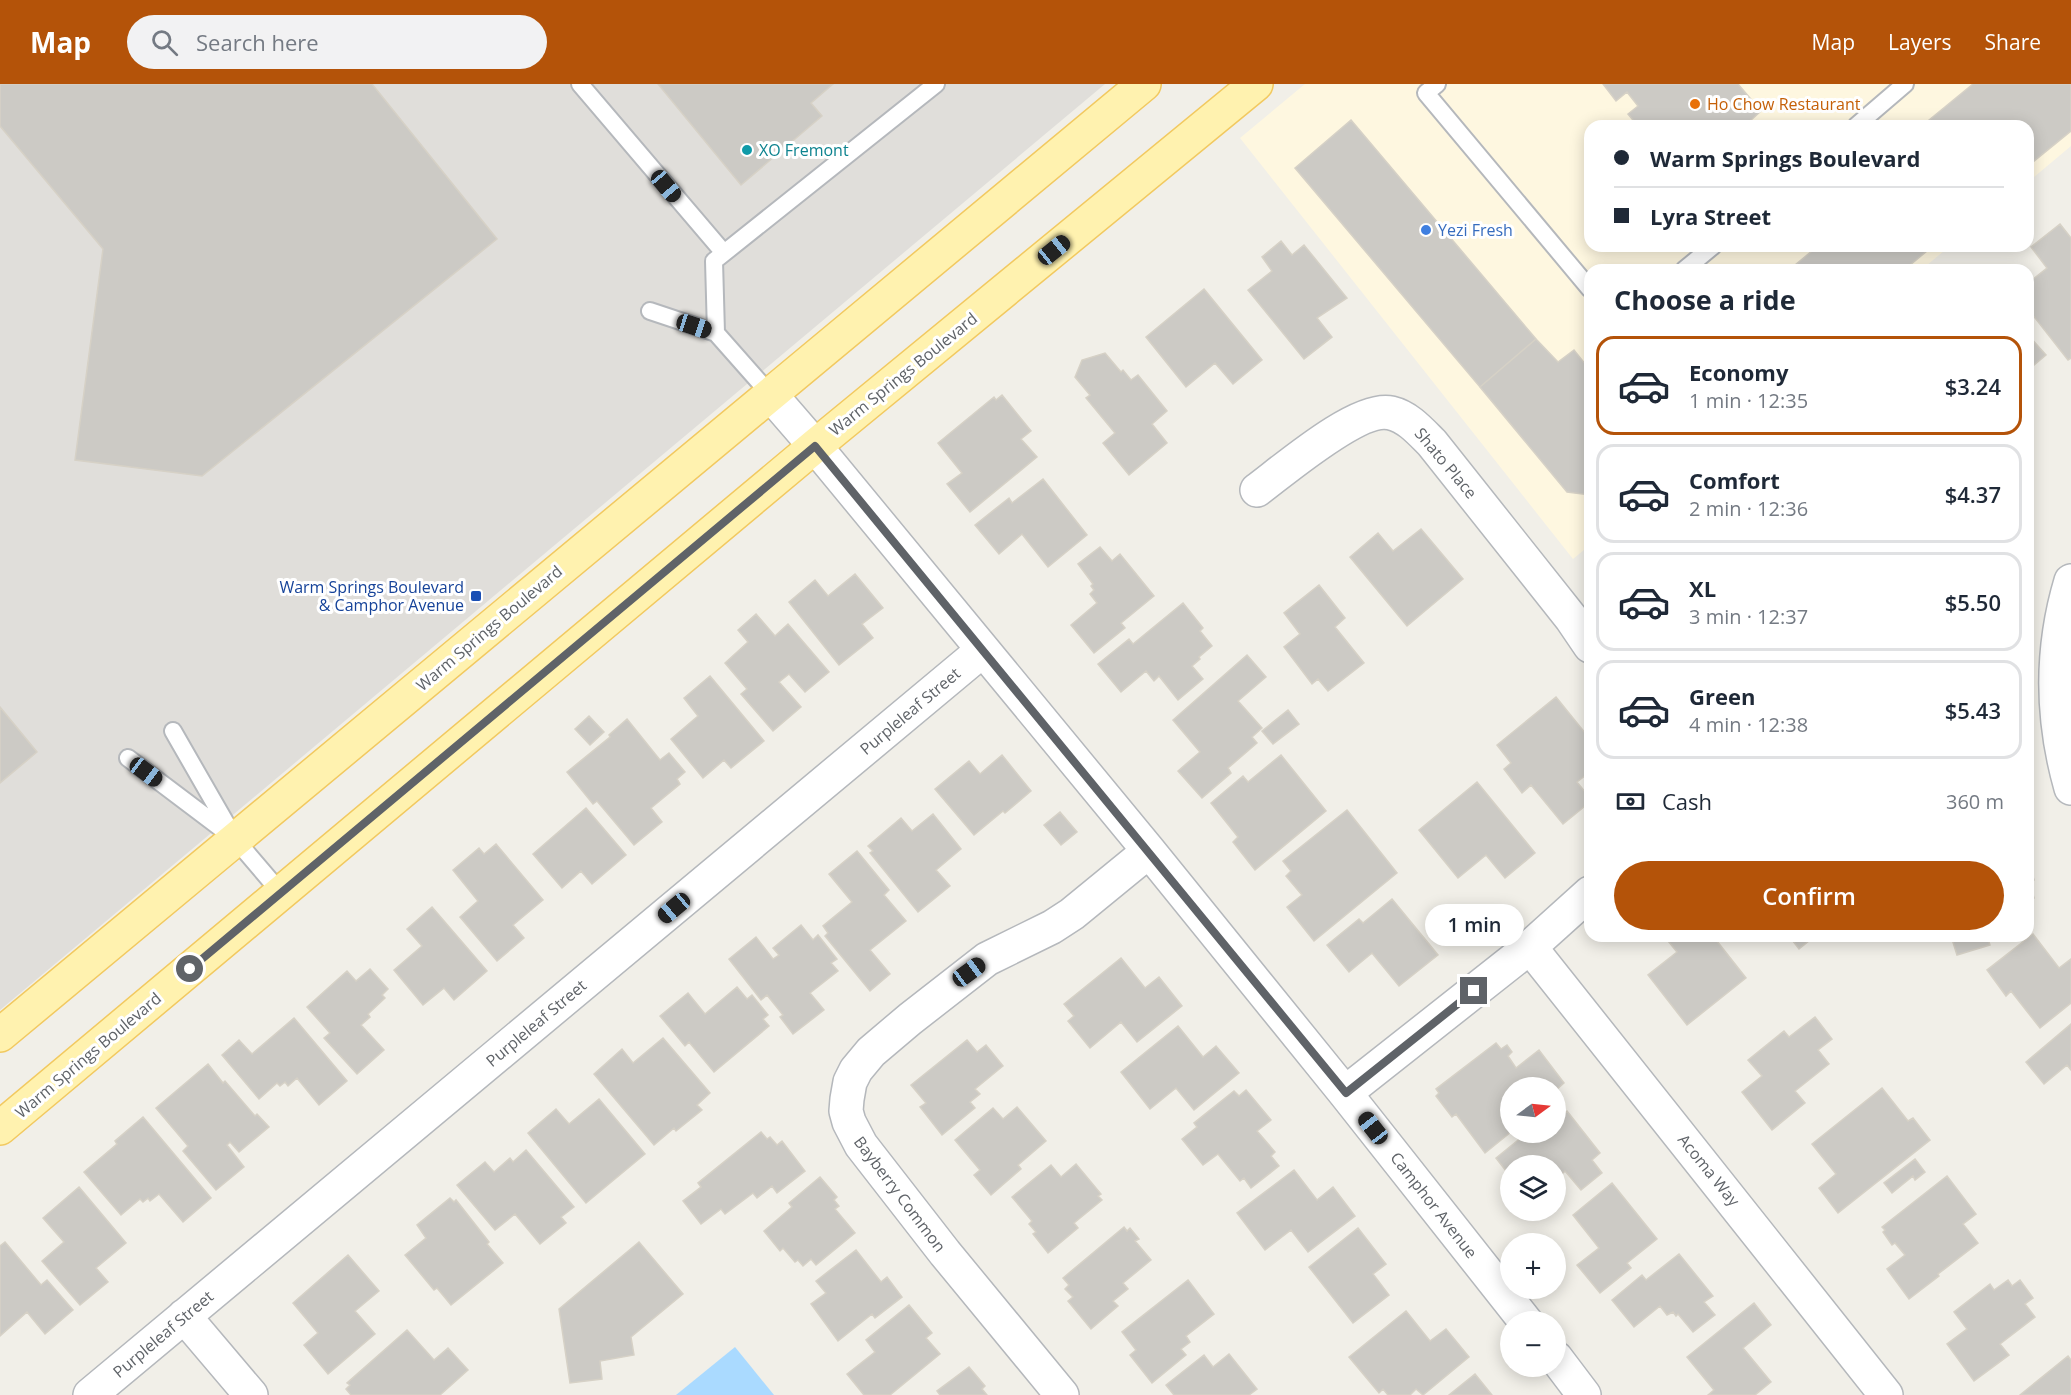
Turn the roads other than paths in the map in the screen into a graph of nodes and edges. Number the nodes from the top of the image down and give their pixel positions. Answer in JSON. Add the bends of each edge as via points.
{"nodes":[{"id":1,"x":580,"y":84,"type":"edge"},
{"id":2,"x":936,"y":84,"type":"edge"},
{"id":3,"x":1144,"y":84,"type":"edge"},
{"id":4,"x":1256,"y":84,"type":"edge"},
{"id":5,"x":1437,"y":84,"type":"edge"},
{"id":6,"x":1905,"y":84,"type":"edge"},
{"id":7,"x":1863,"y":120,"type":"edge"},
{"id":8,"x":1706,"y":252,"type":"edge"},
{"id":9,"x":724,"y":254,"type":"junction"},
{"id":10,"x":1691,"y":264,"type":"edge"},
{"id":11,"x":1584,"y":282,"type":"edge"},
{"id":12,"x":650,"y":311,"type":"dead end"},
{"id":13,"x":716,"y":333,"type":"junction"},
{"id":14,"x":770,"y":394,"type":"junction"},
{"id":15,"x":815,"y":446,"type":"junction"},
{"id":16,"x":1257,"y":490,"type":"dead end"},
{"id":17,"x":2071,"y":581,"type":"edge"},
{"id":18,"x":1584,"y":637,"type":"edge"},
{"id":19,"x":983,"y":650,"type":"junction"},
{"id":20,"x":2041,"y":669,"type":"edge"},
{"id":21,"x":173,"y":731,"type":"dead end"},
{"id":22,"x":128,"y":758,"type":"dead end"},
{"id":23,"x":2071,"y":788,"type":"edge"},
{"id":24,"x":236,"y":839,"type":"junction"},
{"id":25,"x":1149,"y":851,"type":"junction"},
{"id":26,"x":281,"y":893,"type":"junction"},
{"id":27,"x":1584,"y":898,"type":"edge"},
{"id":28,"x":1530,"y":947,"type":"junction"},
{"id":29,"x":0,"y":1035,"type":"edge"},
{"id":30,"x":1346,"y":1093,"type":"junction"},
{"id":31,"x":0,"y":1128,"type":"edge"},
{"id":32,"x":1517,"y":1311,"type":"edge"},
{"id":33,"x":184,"y":1316,"type":"junction"},
{"id":34,"x":1566,"y":1371,"type":"edge"},
{"id":35,"x":90,"y":1395,"type":"edge"},
{"id":36,"x":251,"y":1395,"type":"edge"},
{"id":37,"x":1062,"y":1395,"type":"edge"},
{"id":38,"x":1584,"y":1395,"type":"edge"},
{"id":39,"x":1886,"y":1395,"type":"edge"}],
"edges":[{"from":1,"to":9,"type":"lane"},
{"from":2,"to":9,"type":"lane"},
{"from":3,"to":14,"type":"main road","name":"Warm Springs Boulevard"},
{"from":4,"to":15,"type":"main road","name":"Warm Springs Boulevard"},
{"from":5,"to":11,"type":"lane","via":[[1426,93]]},
{"from":6,"to":7,"type":"lane"},
{"from":8,"to":10,"type":"lane"},
{"from":9,"to":13,"type":"lane","via":[[714,261]]},
{"from":12,"to":13,"type":"lane"},
{"from":13,"to":14,"type":"lane"},
{"from":14,"to":15,"type":"street","name":"Camphor Avenue"},
{"from":14,"to":24,"type":"main road","name":"Warm Springs Boulevard"},
{"from":15,"to":19,"type":"street","name":"Camphor Avenue"},
{"from":15,"to":26,"type":"main road","name":"Warm Springs Boulevard"},
{"from":16,"to":18,"type":"street","name":"Shato Place","via":[[1343,427],[1373,413],[1390,412],[1412,423],[1432,443]]},
{"from":17,"to":20,"type":"street","via":[[2061,624]]},
{"from":19,"to":25,"type":"street","name":"Camphor Avenue"},
{"from":19,"to":33,"type":"street","name":"Purpleleaf Street"},
{"from":20,"to":23,"type":"street","via":[[2056,713]]},
{"from":21,"to":24,"type":"lane"},
{"from":22,"to":24,"type":"lane"},
{"from":24,"to":26,"type":"lane"},
{"from":24,"to":29,"type":"main road","name":"Warm Springs Boulevard"},
{"from":25,"to":30,"type":"street","name":"Camphor Avenue"},
{"from":25,"to":37,"type":"street","name":"Bayberry Common","via":[[1072,914],[987,960],[910,1019],[856,1070],[847,1099],[849,1122],[861,1145]]},
{"from":26,"to":31,"type":"main road","name":"Warm Springs Boulevard"},
{"from":27,"to":28,"type":"street"},
{"from":28,"to":30,"type":"street"},
{"from":28,"to":39,"type":"street","name":"Acoma Way"},
{"from":30,"to":32,"type":"street","name":"Camphor Avenue"},
{"from":33,"to":35,"type":"street","name":"Purpleleaf Street"},
{"from":33,"to":36,"type":"street"},
{"from":34,"to":38,"type":"street"}]}
